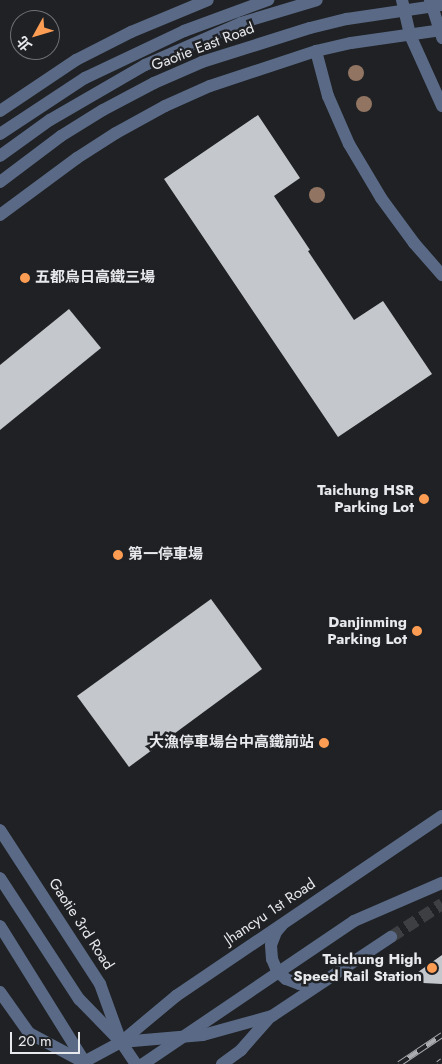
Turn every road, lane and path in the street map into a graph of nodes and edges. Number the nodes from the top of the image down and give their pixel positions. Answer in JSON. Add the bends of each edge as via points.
{"nodes":[{"id":1,"x":208,"y":0,"type":"edge"},
{"id":2,"x":268,"y":0,"type":"edge"},
{"id":3,"x":317,"y":0,"type":"edge"},
{"id":4,"x":430,"y":0,"type":"edge"},
{"id":5,"x":403,"y":5,"type":"edge"},
{"id":6,"x":442,"y":5,"type":"edge"},
{"id":7,"x":442,"y":30,"type":"edge"},
{"id":8,"x":410,"y":35,"type":"junction"},
{"id":9,"x":442,"y":38,"type":"edge"},
{"id":10,"x":316,"y":51,"type":"junction"},
{"id":11,"x":442,"y":106,"type":"edge"},
{"id":12,"x":0,"y":110,"type":"edge"},
{"id":13,"x":0,"y":134,"type":"edge"},
{"id":14,"x":0,"y":156,"type":"edge"},
{"id":15,"x":0,"y":182,"type":"edge"},
{"id":16,"x":0,"y":215,"type":"edge"},
{"id":17,"x":442,"y":275,"type":"edge"},
{"id":18,"x":442,"y":816,"type":"edge"},
{"id":19,"x":0,"y":830,"type":"edge"},
{"id":20,"x":0,"y":878,"type":"edge"},
{"id":21,"x":442,"y":883,"type":"edge"},
{"id":22,"x":289,"y":918,"type":"junction"},
{"id":23,"x":0,"y":926,"type":"edge"},
{"id":24,"x":391,"y":937,"type":"tunnel mouth"},
{"id":25,"x":331,"y":977,"type":"junction"},
{"id":26,"x":0,"y":992,"type":"edge"},
{"id":27,"x":272,"y":1016,"type":"junction"},
{"id":28,"x":121,"y":1042,"type":"junction"},
{"id":29,"x":84,"y":1063,"type":"edge"},
{"id":30,"x":136,"y":1064,"type":"edge"},
{"id":31,"x":143,"y":1064,"type":"edge"},
{"id":32,"x":222,"y":1064,"type":"edge"}],
"edges":[{"from":1,"to":12,"type":"street","via":[[130,32],[76,60]]},
{"from":2,"to":13,"type":"street","via":[[184,31],[100,71]]},
{"from":3,"to":14,"type":"street","name":"Gaotie East Road","via":[[241,23],[145,65],[50,120]]},
{"from":4,"to":9,"type":"street","bridge":true},
{"from":5,"to":6,"type":"street","name":"Gaotie East Road"},
{"from":5,"to":8,"type":"street"},
{"from":5,"to":15,"type":"street","name":"Gaotie East Road","via":[[310,28],[202,62],[154,83],[61,136]]},
{"from":7,"to":8,"type":"street"},
{"from":8,"to":10,"type":"street"},
{"from":8,"to":11,"type":"street"},
{"from":10,"to":16,"type":"street","via":[[218,83],[165,106],[77,158]]},
{"from":10,"to":17,"type":"street","via":[[328,96],[349,144],[381,198]]},
{"from":18,"to":22,"type":"street","name":"Jhancyu 1st Road"},
{"from":19,"to":28,"type":"street","name":"Gaotie 3rd Road","via":[[100,984]]},
{"from":20,"to":28,"type":"street","name":"Gaotie 3rd Road","via":[[79,998]]},
{"from":21,"to":31,"type":"street","bridge":true,"via":[[354,921]]},
{"from":22,"to":25,"type":"street","via":[[276,932],[271,945],[277,971],[299,984]]},
{"from":22,"to":28,"type":"street","name":"Jhancyu 1st Road","via":[[176,996]]},
{"from":23,"to":29,"type":"street"},
{"from":24,"to":25,"type":"street","name":"Jhancyu 1st Road"},
{"from":25,"to":27,"type":"street","name":"Jhancyu 1st Road"},
{"from":26,"to":29,"type":"street","via":[[29,1033]]},
{"from":27,"to":28,"type":"street","name":"Jhancyu 1st Road","via":[[203,1035]]},
{"from":27,"to":32,"type":"street","via":[[241,1050]]},
{"from":28,"to":29,"type":"street","name":"Jhancyu 1st Road"},
{"from":28,"to":30,"type":"street","name":"Gaotie 3rd Road"}]}
